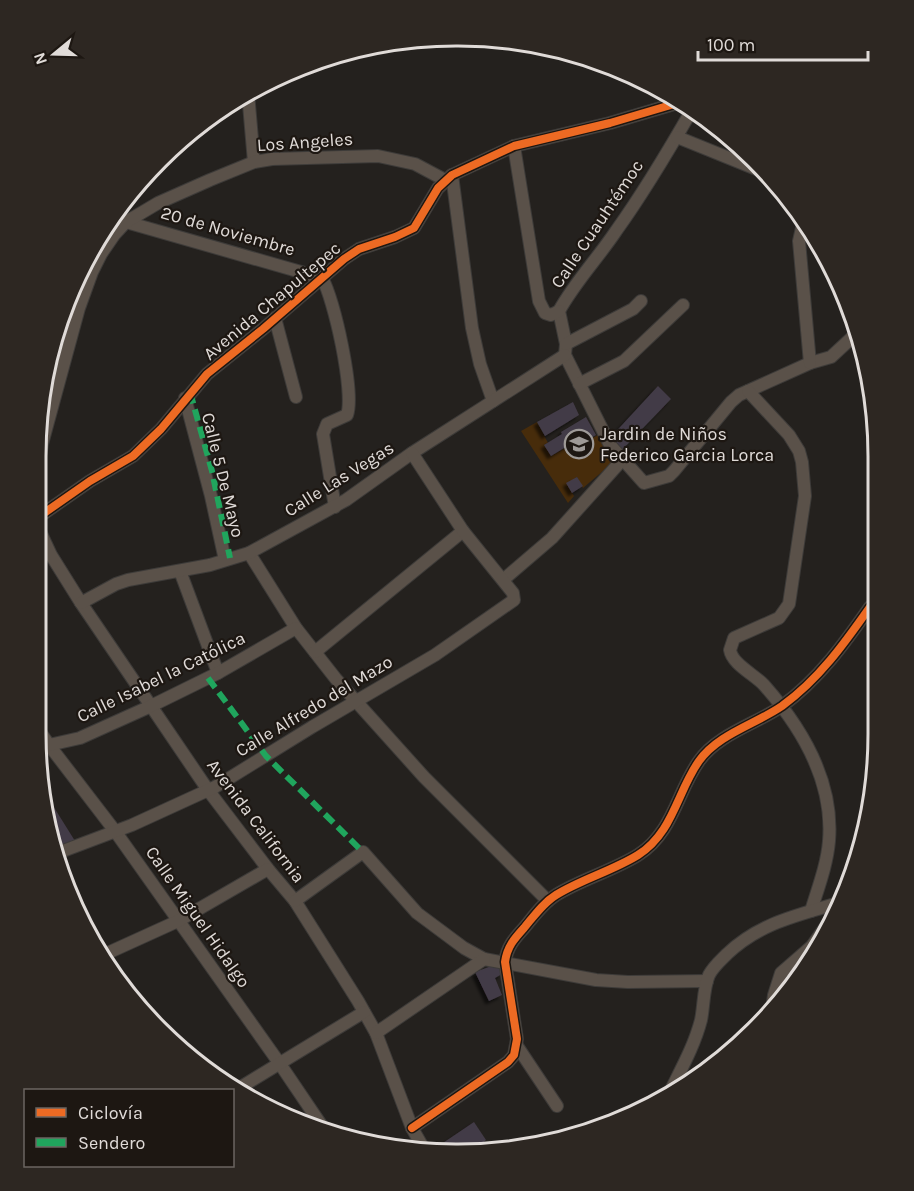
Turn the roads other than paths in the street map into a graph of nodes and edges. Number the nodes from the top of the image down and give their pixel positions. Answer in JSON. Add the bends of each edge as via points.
{"nodes":[{"id":1,"x":249,"y":103,"type":"edge"},
{"id":2,"x":669,"y":106,"type":"edge"},
{"id":3,"x":688,"y":118,"type":"edge"},
{"id":4,"x":677,"y":137,"type":"junction"},
{"id":5,"x":514,"y":146,"type":"junction"},
{"id":6,"x":254,"y":162,"type":"junction"},
{"id":7,"x":744,"y":164,"type":"edge"},
{"id":8,"x":449,"y":178,"type":"junction"},
{"id":9,"x":126,"y":222,"type":"junction"},
{"id":10,"x":801,"y":234,"type":"edge"},
{"id":11,"x":322,"y":278,"type":"junction"},
{"id":12,"x":84,"y":286,"type":"edge"},
{"id":13,"x":641,"y":301,"type":"dead end"},
{"id":14,"x":683,"y":305,"type":"dead end"},
{"id":15,"x":560,"y":311,"type":"junction"},
{"id":16,"x":275,"y":318,"type":"junction"},
{"id":17,"x":69,"y":322,"type":"edge"},
{"id":18,"x":850,"y":339,"type":"edge"},
{"id":19,"x":565,"y":349,"type":"junction"},
{"id":20,"x":810,"y":363,"type":"junction"},
{"id":21,"x":579,"y":384,"type":"junction"},
{"id":22,"x":748,"y":391,"type":"junction"},
{"id":23,"x":296,"y":397,"type":"dead end"},
{"id":24,"x":185,"y":398,"type":"junction"},
{"id":25,"x":51,"y":399,"type":"edge"},
{"id":26,"x":493,"y":400,"type":"junction"},
{"id":27,"x":412,"y":453,"type":"junction"},
{"id":28,"x":622,"y":460,"type":"junction"},
{"id":29,"x":335,"y":507,"type":"junction"},
{"id":30,"x":46,"y":512,"type":"edge"},
{"id":31,"x":463,"y":531,"type":"junction"},
{"id":32,"x":46,"y":544,"type":"edge"},
{"id":33,"x":249,"y":553,"type":"junction"},
{"id":34,"x":225,"y":560,"type":"junction"},
{"id":35,"x":180,"y":571,"type":"junction"},
{"id":36,"x":503,"y":580,"type":"junction"},
{"id":37,"x":81,"y":603,"type":"junction"},
{"id":38,"x":868,"y":610,"type":"edge"},
{"id":39,"x":296,"y":628,"type":"junction"},
{"id":40,"x":315,"y":652,"type":"junction"},
{"id":41,"x":218,"y":673,"type":"junction"},
{"id":42,"x":357,"y":701,"type":"junction"},
{"id":43,"x":151,"y":706,"type":"junction"},
{"id":44,"x":782,"y":706,"type":"junction"},
{"id":45,"x":46,"y":747,"type":"edge"},
{"id":46,"x":47,"y":751,"type":"edge"},
{"id":47,"x":208,"y":790,"type":"junction"},
{"id":48,"x":115,"y":831,"type":"junction"},
{"id":49,"x":63,"y":851,"type":"edge"},
{"id":50,"x":268,"y":869,"type":"junction"},
{"id":51,"x":295,"y":901,"type":"junction"},
{"id":52,"x":548,"y":901,"type":"junction"},
{"id":53,"x":830,"y":906,"type":"edge"},
{"id":54,"x":811,"y":911,"type":"junction"},
{"id":55,"x":178,"y":921,"type":"junction"},
{"id":56,"x":807,"y":948,"type":"edge"},
{"id":57,"x":110,"y":952,"type":"edge"},
{"id":58,"x":484,"y":959,"type":"junction"},
{"id":59,"x":505,"y":962,"type":"junction"},
{"id":60,"x":707,"y":981,"type":"junction"},
{"id":61,"x":774,"y":995,"type":"edge"},
{"id":62,"x":364,"y":1012,"type":"junction"},
{"id":63,"x":376,"y":1033,"type":"junction"},
{"id":64,"x":517,"y":1046,"type":"junction"},
{"id":65,"x":280,"y":1064,"type":"junction"},
{"id":66,"x":675,"y":1082,"type":"edge"},
{"id":67,"x":244,"y":1085,"type":"edge"},
{"id":68,"x":557,"y":1106,"type":"dead end"},
{"id":69,"x":318,"y":1120,"type":"edge"},
{"id":70,"x":412,"y":1128,"type":"junction"},
{"id":71,"x":420,"y":1143,"type":"edge"}],
"edges":[{"from":1,"to":6,"type":"street"},
{"from":2,"to":5,"type":"street","name":"Avenida Chapultepec"},
{"from":3,"to":4,"type":"street","name":"Calle Cuauhtémoc"},
{"from":4,"to":7,"type":"street"},
{"from":4,"to":15,"type":"street","name":"Calle Cuauhtémoc"},
{"from":5,"to":8,"type":"street","name":"Avenida Chapultepec"},
{"from":5,"to":15,"type":"street","via":[[538,300],[545,313]]},
{"from":6,"to":8,"type":"street","name":"Los Angeles","via":[[378,156],[415,164]]},
{"from":6,"to":9,"type":"street","name":"Los Angeles","via":[[158,203]]},
{"from":8,"to":11,"type":"street","name":"Avenida Chapultepec","via":[[438,188],[414,228],[359,249]]},
{"from":8,"to":26,"type":"street","via":[[472,328]]},
{"from":9,"to":11,"type":"street","name":"20 de Noviembre"},
{"from":9,"to":12,"type":"street","name":"Los Angeles","via":[[101,254]]},
{"from":10,"to":20,"type":"street"},
{"from":11,"to":16,"type":"street","name":"Avenida Chapultepec"},
{"from":11,"to":29,"type":"street","via":[[331,299],[349,396],[347,415],[327,424],[323,434]]},
{"from":13,"to":19,"type":"street","name":"Calle Las Vegas"},
{"from":14,"to":21,"type":"street","via":[[624,361]]},
{"from":15,"to":19,"type":"street","name":"Calle Cuauhtémoc"},
{"from":16,"to":23,"type":"street"},
{"from":16,"to":24,"type":"street","name":"Avenida Chapultepec","via":[[207,374]]},
{"from":17,"to":25,"type":"street","name":"Los Angeles"},
{"from":18,"to":20,"type":"street","via":[[831,357]]},
{"from":19,"to":21,"type":"street","name":"Calle Cuauhtémoc"},
{"from":19,"to":26,"type":"street","name":"Calle Las Vegas"},
{"from":20,"to":22,"type":"street"},
{"from":21,"to":28,"type":"street","name":"Calle Cuauhtémoc","via":[[610,445]]},
{"from":22,"to":28,"type":"street","name":"Calle Cuauhtémoc","via":[[731,402],[669,476],[644,483]]},
{"from":22,"to":44,"type":"street","via":[[794,442],[805,484],[789,604],[778,618],[734,638],[730,650],[733,658],[763,683]]},
{"from":24,"to":30,"type":"street","name":"Avenida Chapultepec","via":[[133,456]]},
{"from":24,"to":34,"type":"street","name":"Calle 5 De Mayo"},
{"from":26,"to":27,"type":"street","name":"Calle Las Vegas"},
{"from":27,"to":29,"type":"street","name":"Calle Las Vegas"},
{"from":27,"to":31,"type":"street"},
{"from":28,"to":36,"type":"street","via":[[552,538]]},
{"from":29,"to":33,"type":"street","name":"Calle Las Vegas"},
{"from":31,"to":36,"type":"street"},
{"from":31,"to":40,"type":"street"},
{"from":32,"to":37,"type":"street","name":"Avenida California"},
{"from":33,"to":34,"type":"street","name":"Calle Las Vegas"},
{"from":33,"to":39,"type":"street"},
{"from":34,"to":35,"type":"street","name":"Calle Las Vegas"},
{"from":35,"to":37,"type":"street","name":"Calle Las Vegas","via":[[128,580]]},
{"from":35,"to":41,"type":"street"},
{"from":36,"to":42,"type":"street","name":"Calle Alfredo del Mazo","via":[[515,597],[462,638]]},
{"from":37,"to":43,"type":"street","name":"Avenida California"},
{"from":38,"to":44,"type":"street","via":[[823,669]]},
{"from":39,"to":40,"type":"street"},
{"from":39,"to":41,"type":"street","name":"Calle Isabel la Católica"},
{"from":40,"to":42,"type":"street"},
{"from":41,"to":43,"type":"street","name":"Calle Isabel la Católica"},
{"from":42,"to":47,"type":"street","name":"Calle Alfredo del Mazo"},
{"from":42,"to":52,"type":"street","via":[[424,777]]},
{"from":43,"to":45,"type":"street","name":"Calle Isabel la Católica","via":[[80,738]]},
{"from":43,"to":47,"type":"street","name":"Avenida California"},
{"from":44,"to":52,"type":"street","via":[[706,752],[692,772],[671,819],[650,846]]},
{"from":44,"to":54,"type":"street","via":[[805,740],[826,791],[829,843]]},
{"from":46,"to":48,"type":"street","name":"Calle Miguel Hidalgo"},
{"from":47,"to":48,"type":"street","name":"Calle Alfredo del Mazo"},
{"from":47,"to":50,"type":"street","name":"Avenida California"},
{"from":48,"to":49,"type":"street","name":"Calle Alfredo del Mazo"},
{"from":48,"to":55,"type":"street","name":"Calle Miguel Hidalgo"},
{"from":50,"to":51,"type":"street","name":"Avenida California"},
{"from":50,"to":55,"type":"street"},
{"from":51,"to":58,"type":"street","via":[[363,852],[417,913]]},
{"from":51,"to":62,"type":"street","name":"Avenida California"},
{"from":52,"to":59,"type":"street","via":[[511,943]]},
{"from":53,"to":54,"type":"street"},
{"from":54,"to":60,"type":"street","via":[[754,932],[718,963]]},
{"from":55,"to":57,"type":"street"},
{"from":55,"to":65,"type":"street","name":"Calle Miguel Hidalgo"},
{"from":56,"to":61,"type":"street","via":[[781,972]]},
{"from":58,"to":59,"type":"street"},
{"from":58,"to":63,"type":"street"},
{"from":59,"to":60,"type":"street","via":[[596,980]]},
{"from":59,"to":64,"type":"street"},
{"from":60,"to":66,"type":"street","via":[[695,1038]]},
{"from":62,"to":63,"type":"street","name":"Avenida California"},
{"from":62,"to":65,"type":"street"},
{"from":63,"to":70,"type":"street","name":"Avenida California"},
{"from":64,"to":68,"type":"street"},
{"from":64,"to":70,"type":"street","via":[[508,1062]]},
{"from":65,"to":67,"type":"street"},
{"from":65,"to":69,"type":"street","name":"Calle Miguel Hidalgo"},
{"from":70,"to":71,"type":"street","name":"Avenida California"}]}
